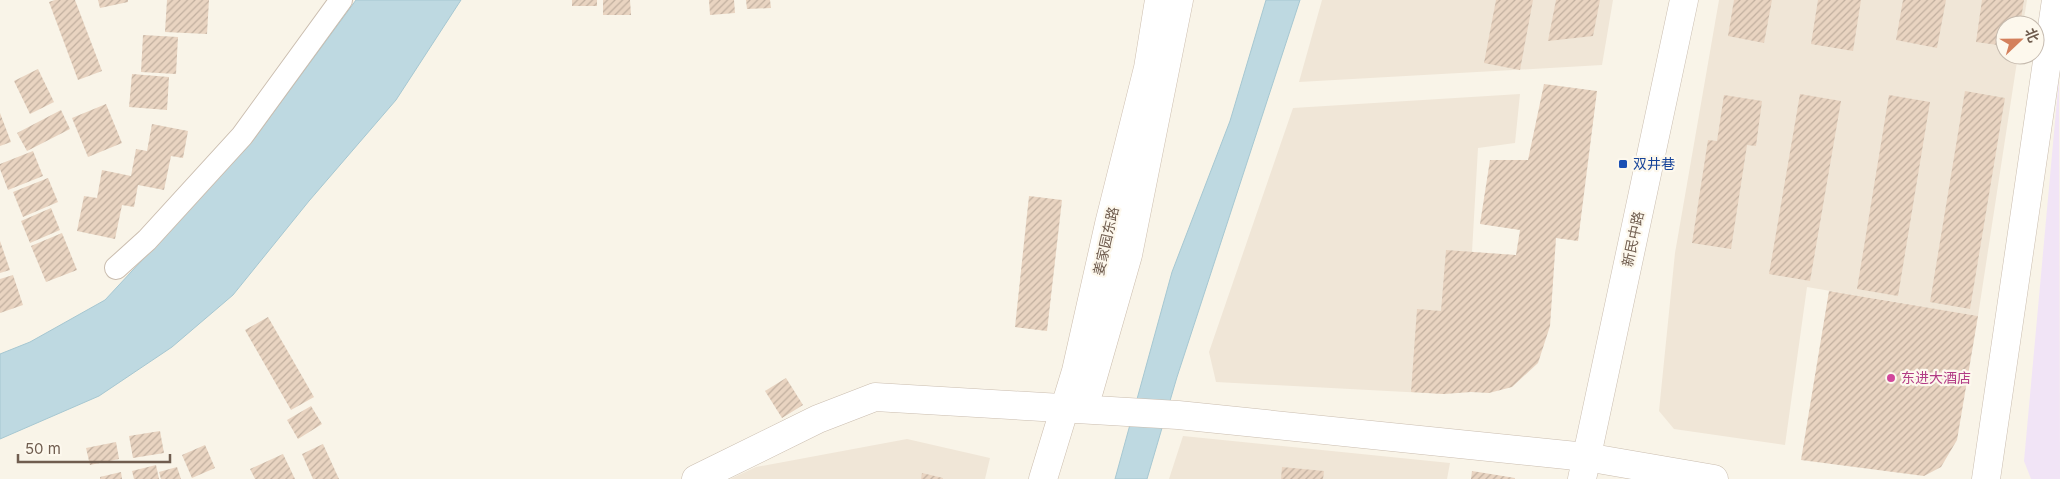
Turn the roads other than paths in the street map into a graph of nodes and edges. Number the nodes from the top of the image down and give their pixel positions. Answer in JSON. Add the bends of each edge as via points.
{"nodes":[{"id":1,"x":341,"y":0,"type":"edge"},
{"id":2,"x":1159,"y":0,"type":"edge"},
{"id":3,"x":1179,"y":0,"type":"edge"},
{"id":4,"x":1684,"y":0,"type":"edge"},
{"id":5,"x":2056,"y":0,"type":"edge"},
{"id":6,"x":2053,"y":68,"type":"edge"},
{"id":7,"x":116,"y":268,"type":"dead end"},
{"id":8,"x":1075,"y":408,"type":"junction"},
{"id":9,"x":1584,"y":468,"type":"edge"},
{"id":10,"x":696,"y":479,"type":"edge"},
{"id":11,"x":1043,"y":479,"type":"edge"},
{"id":12,"x":1063,"y":479,"type":"edge"},
{"id":13,"x":1714,"y":479,"type":"edge"},
{"id":14,"x":1986,"y":479,"type":"edge"}],
"edges":[{"from":1,"to":7,"type":"street","via":[[242,136]]},
{"from":2,"to":8,"type":"street","name":"姜家园东路","via":[[1148,68],[1076,371]]},
{"from":3,"to":8,"type":"street","name":"姜家园东路","via":[[1128,255]]},
{"from":4,"to":9,"type":"street","name":"新民中路"},
{"from":5,"to":6,"type":"street"},
{"from":6,"to":14,"type":"street"},
{"from":8,"to":9,"type":"street","via":[[1178,415]]},
{"from":8,"to":10,"type":"street","via":[[875,396],[818,419]]},
{"from":8,"to":11,"type":"street","name":"姜家园东路"},
{"from":8,"to":12,"type":"street","name":"姜家园东路"},
{"from":9,"to":13,"type":"street"}]}
